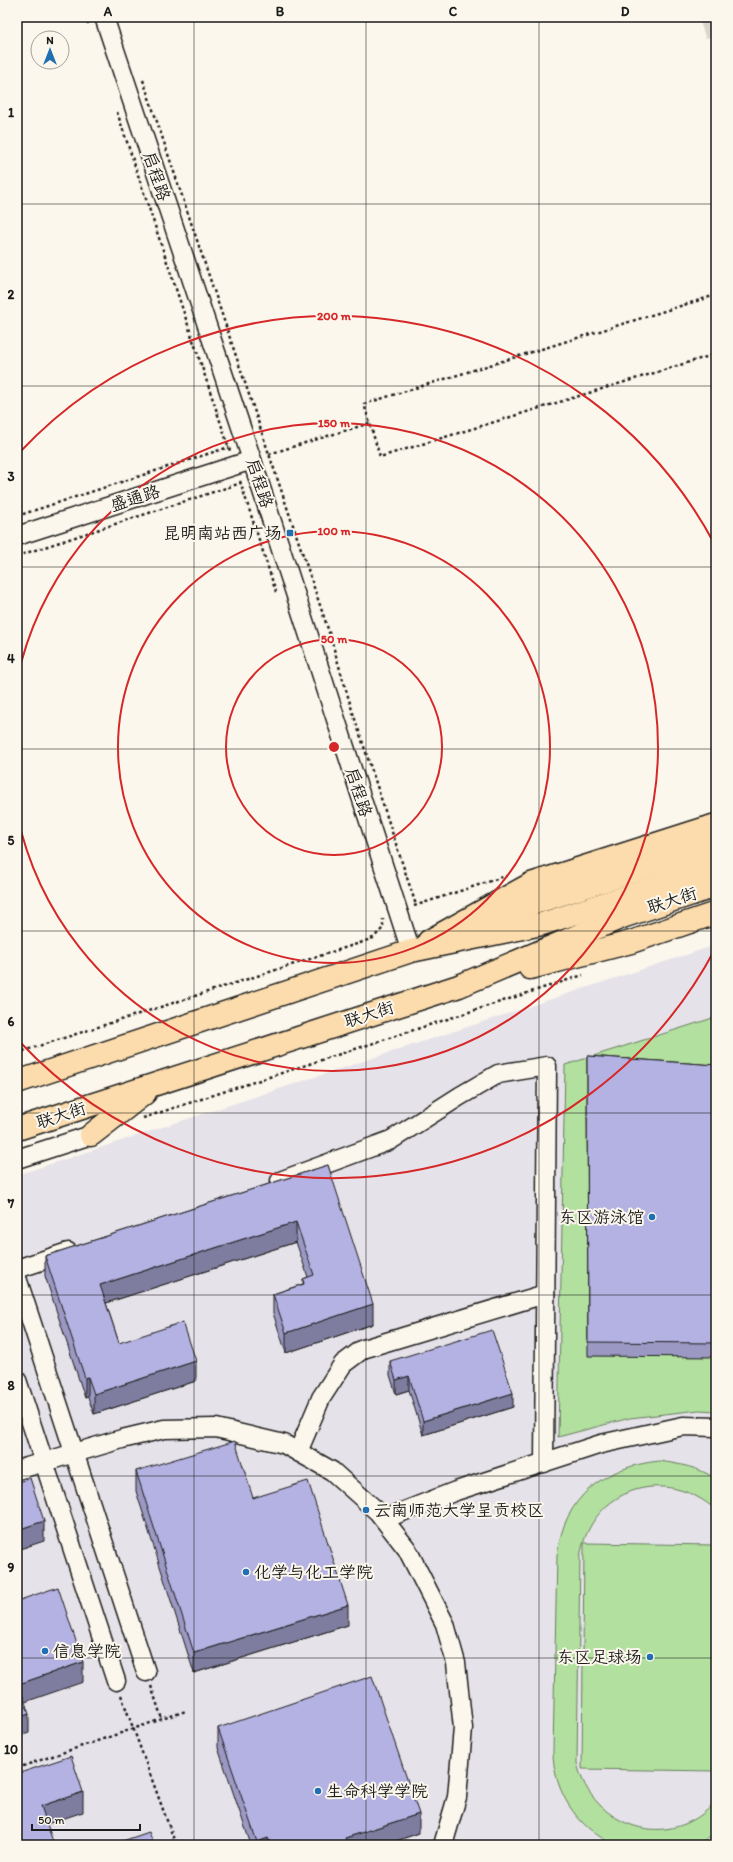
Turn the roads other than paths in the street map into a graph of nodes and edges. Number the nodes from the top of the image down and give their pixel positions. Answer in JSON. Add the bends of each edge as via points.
{"nodes":[{"id":1,"x":104,"y":17,"type":"edge"},
{"id":2,"x":252,"y":460,"type":"junction"},
{"id":3,"x":17,"y":536,"type":"edge"},
{"id":4,"x":716,"y":826,"type":"edge"},
{"id":5,"x":716,"y":845,"type":"edge"},
{"id":6,"x":716,"y":867,"type":"edge"},
{"id":7,"x":716,"y":886,"type":"edge"},
{"id":8,"x":716,"y":913,"type":"edge"},
{"id":9,"x":411,"y":951,"type":"junction"},
{"id":10,"x":459,"y":986,"type":"junction"},
{"id":11,"x":17,"y":1082,"type":"edge"},
{"id":12,"x":159,"y":1083,"type":"junction"},
{"id":13,"x":17,"y":1129,"type":"edge"},
{"id":14,"x":91,"y":1135,"type":"joint"},
{"id":15,"x":17,"y":1159,"type":"edge"},
{"id":16,"x":262,"y":1187,"type":"edge"},
{"id":17,"x":84,"y":1246,"type":"edge"},
{"id":18,"x":17,"y":1269,"type":"edge"},
{"id":19,"x":17,"y":1278,"type":"edge"},
{"id":20,"x":546,"y":1294,"type":"junction"},
{"id":21,"x":17,"y":1380,"type":"edge"},
{"id":22,"x":716,"y":1427,"type":"edge"},
{"id":23,"x":74,"y":1452,"type":"junction"},
{"id":24,"x":298,"y":1452,"type":"junction"},
{"id":25,"x":44,"y":1461,"type":"junction"},
{"id":26,"x":544,"y":1463,"type":"junction"},
{"id":27,"x":17,"y":1470,"type":"edge"},
{"id":28,"x":384,"y":1519,"type":"junction"},
{"id":29,"x":146,"y":1672,"type":"road end"},
{"id":30,"x":116,"y":1682,"type":"road end"},
{"id":31,"x":443,"y":1845,"type":"edge"}],
"edges":[{"from":1,"to":2,"type":"street","name":"启程路"},
{"from":2,"to":3,"type":"street","name":"盛通路"},
{"from":2,"to":9,"type":"street","name":"启程路"},
{"from":4,"to":9,"type":"main road","via":[[531,884]]},
{"from":5,"to":9,"type":"main road","via":[[537,902]]},
{"from":6,"to":9,"type":"main road","name":"联大街","via":[[542,924]]},
{"from":7,"to":10,"type":"main road","name":"联大街","via":[[622,917]]},
{"from":8,"to":10,"type":"main road","via":[[631,942]]},
{"from":9,"to":11,"type":"main road","name":"联大街"},
{"from":10,"to":12,"type":"main road","name":"联大街"},
{"from":12,"to":13,"type":"main road","name":"联大街"},
{"from":12,"to":14,"type":"main road"},
{"from":14,"to":15,"type":"street"},
{"from":16,"to":20,"type":"street","via":[[391,1140],[498,1074],[547,1066]]},
{"from":17,"to":18,"type":"street"},
{"from":19,"to":23,"type":"street"},
{"from":20,"to":24,"type":"street","via":[[363,1349],[343,1364],[321,1398]]},
{"from":20,"to":26,"type":"street"},
{"from":21,"to":25,"type":"street"},
{"from":22,"to":26,"type":"street","via":[[683,1426],[601,1444]]},
{"from":23,"to":24,"type":"street","via":[[164,1429],[216,1428],[284,1444]]},
{"from":23,"to":25,"type":"street"},
{"from":23,"to":29,"type":"street"},
{"from":24,"to":28,"type":"street","via":[[332,1471]]},
{"from":25,"to":27,"type":"street"},
{"from":25,"to":30,"type":"street"},
{"from":26,"to":28,"type":"street"},
{"from":28,"to":31,"type":"street","via":[[407,1549],[444,1624],[456,1663],[463,1728],[457,1797]]}]}
